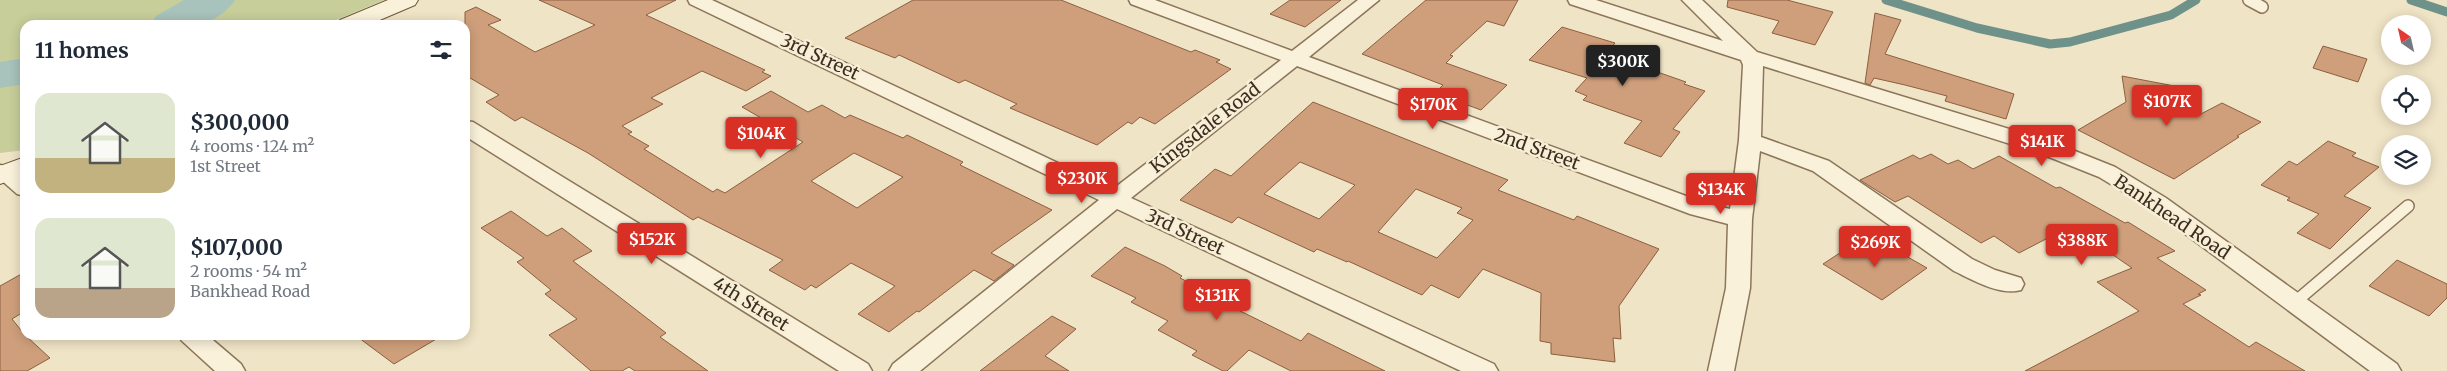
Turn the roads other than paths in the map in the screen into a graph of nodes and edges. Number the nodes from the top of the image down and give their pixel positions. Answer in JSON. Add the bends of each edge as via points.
{"nodes":[{"id":1,"x":408,"y":0,"type":"edge"},
{"id":2,"x":697,"y":0,"type":"edge"},
{"id":3,"x":1138,"y":0,"type":"edge"},
{"id":4,"x":1370,"y":0,"type":"edge"},
{"id":5,"x":1577,"y":0,"type":"edge"},
{"id":6,"x":1691,"y":0,"type":"edge"},
{"id":7,"x":2249,"y":0,"type":"edge"},
{"id":8,"x":2262,"y":7,"type":"dead end"},
{"id":9,"x":360,"y":20,"type":"edge"},
{"id":10,"x":1750,"y":56,"type":"junction"},
{"id":11,"x":1294,"y":59,"type":"junction"},
{"id":12,"x":470,"y":130,"type":"edge"},
{"id":13,"x":1750,"y":140,"type":"junction"},
{"id":14,"x":1114,"y":199,"type":"junction"},
{"id":15,"x":2408,"y":206,"type":"dead end"},
{"id":16,"x":1740,"y":219,"type":"junction"},
{"id":17,"x":2012,"y":284,"type":"dead end"},
{"id":18,"x":2294,"y":303,"type":"junction"},
{"id":19,"x":197,"y":340,"type":"edge"},
{"id":20,"x":232,"y":371,"type":"edge"},
{"id":21,"x":859,"y":371,"type":"edge"},
{"id":22,"x":902,"y":371,"type":"edge"},
{"id":23,"x":1485,"y":371,"type":"edge"},
{"id":24,"x":1721,"y":371,"type":"edge"},
{"id":25,"x":2388,"y":371,"type":"edge"}],
"edges":[{"from":1,"to":9,"type":"main road"},
{"from":2,"to":14,"type":"street","name":"3rd Street"},
{"from":3,"to":11,"type":"street","name":"2nd Street"},
{"from":4,"to":11,"type":"street","name":"Kingsdale Road"},
{"from":5,"to":10,"type":"street"},
{"from":6,"to":10,"type":"street","name":"Bankhead Road"},
{"from":7,"to":8,"type":"lane"},
{"from":10,"to":13,"type":"street","via":[[1754,75]]},
{"from":10,"to":18,"type":"street","name":"Bankhead Road","via":[[2081,160],[2158,203]]},
{"from":11,"to":14,"type":"street","name":"Kingsdale Road"},
{"from":11,"to":16,"type":"street","name":"2nd Street","via":[[1698,209]]},
{"from":12,"to":21,"type":"street","name":"4th Street"},
{"from":13,"to":16,"type":"street"},
{"from":13,"to":17,"type":"street","via":[[1822,166],[1964,265]]},
{"from":14,"to":22,"type":"street","name":"Kingsdale Road"},
{"from":14,"to":23,"type":"street","name":"3rd Street"},
{"from":15,"to":18,"type":"lane"},
{"from":16,"to":24,"type":"street","via":[[1738,288]]},
{"from":18,"to":25,"type":"street","name":"Bankhead Road"},
{"from":19,"to":20,"type":"street"}]}
